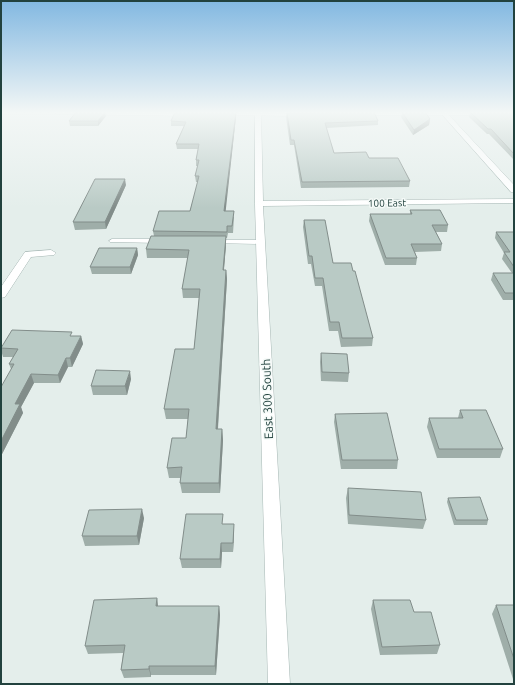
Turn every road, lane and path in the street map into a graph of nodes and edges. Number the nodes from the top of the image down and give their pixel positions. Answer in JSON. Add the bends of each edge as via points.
{"nodes":[{"id":1,"x":258,"y":144,"type":"edge"},
{"id":2,"x":472,"y":144,"type":"edge"},
{"id":3,"x":514,"y":190,"type":"edge"},
{"id":4,"x":514,"y":201,"type":"edge"},
{"id":5,"x":259,"y":204,"type":"junction"},
{"id":6,"x":112,"y":241,"type":"dead end"},
{"id":7,"x":166,"y":241,"type":"edge"},
{"id":8,"x":206,"y":242,"type":"edge"},
{"id":9,"x":261,"y":242,"type":"junction"},
{"id":10,"x":51,"y":253,"type":"dead end"},
{"id":11,"x":1,"y":295,"type":"edge"},
{"id":12,"x":279,"y":684,"type":"edge"}],
"edges":[{"from":1,"to":5,"type":"street","name":"East 300 South"},
{"from":2,"to":3,"type":"street"},
{"from":4,"to":5,"type":"street","name":"100 East"},
{"from":5,"to":9,"type":"street","name":"East 300 South"},
{"from":6,"to":7,"type":"lane"},
{"from":8,"to":9,"type":"lane"},
{"from":9,"to":12,"type":"street","name":"East 300 South"},
{"from":10,"to":11,"type":"street","via":[[28,254]]}]}
